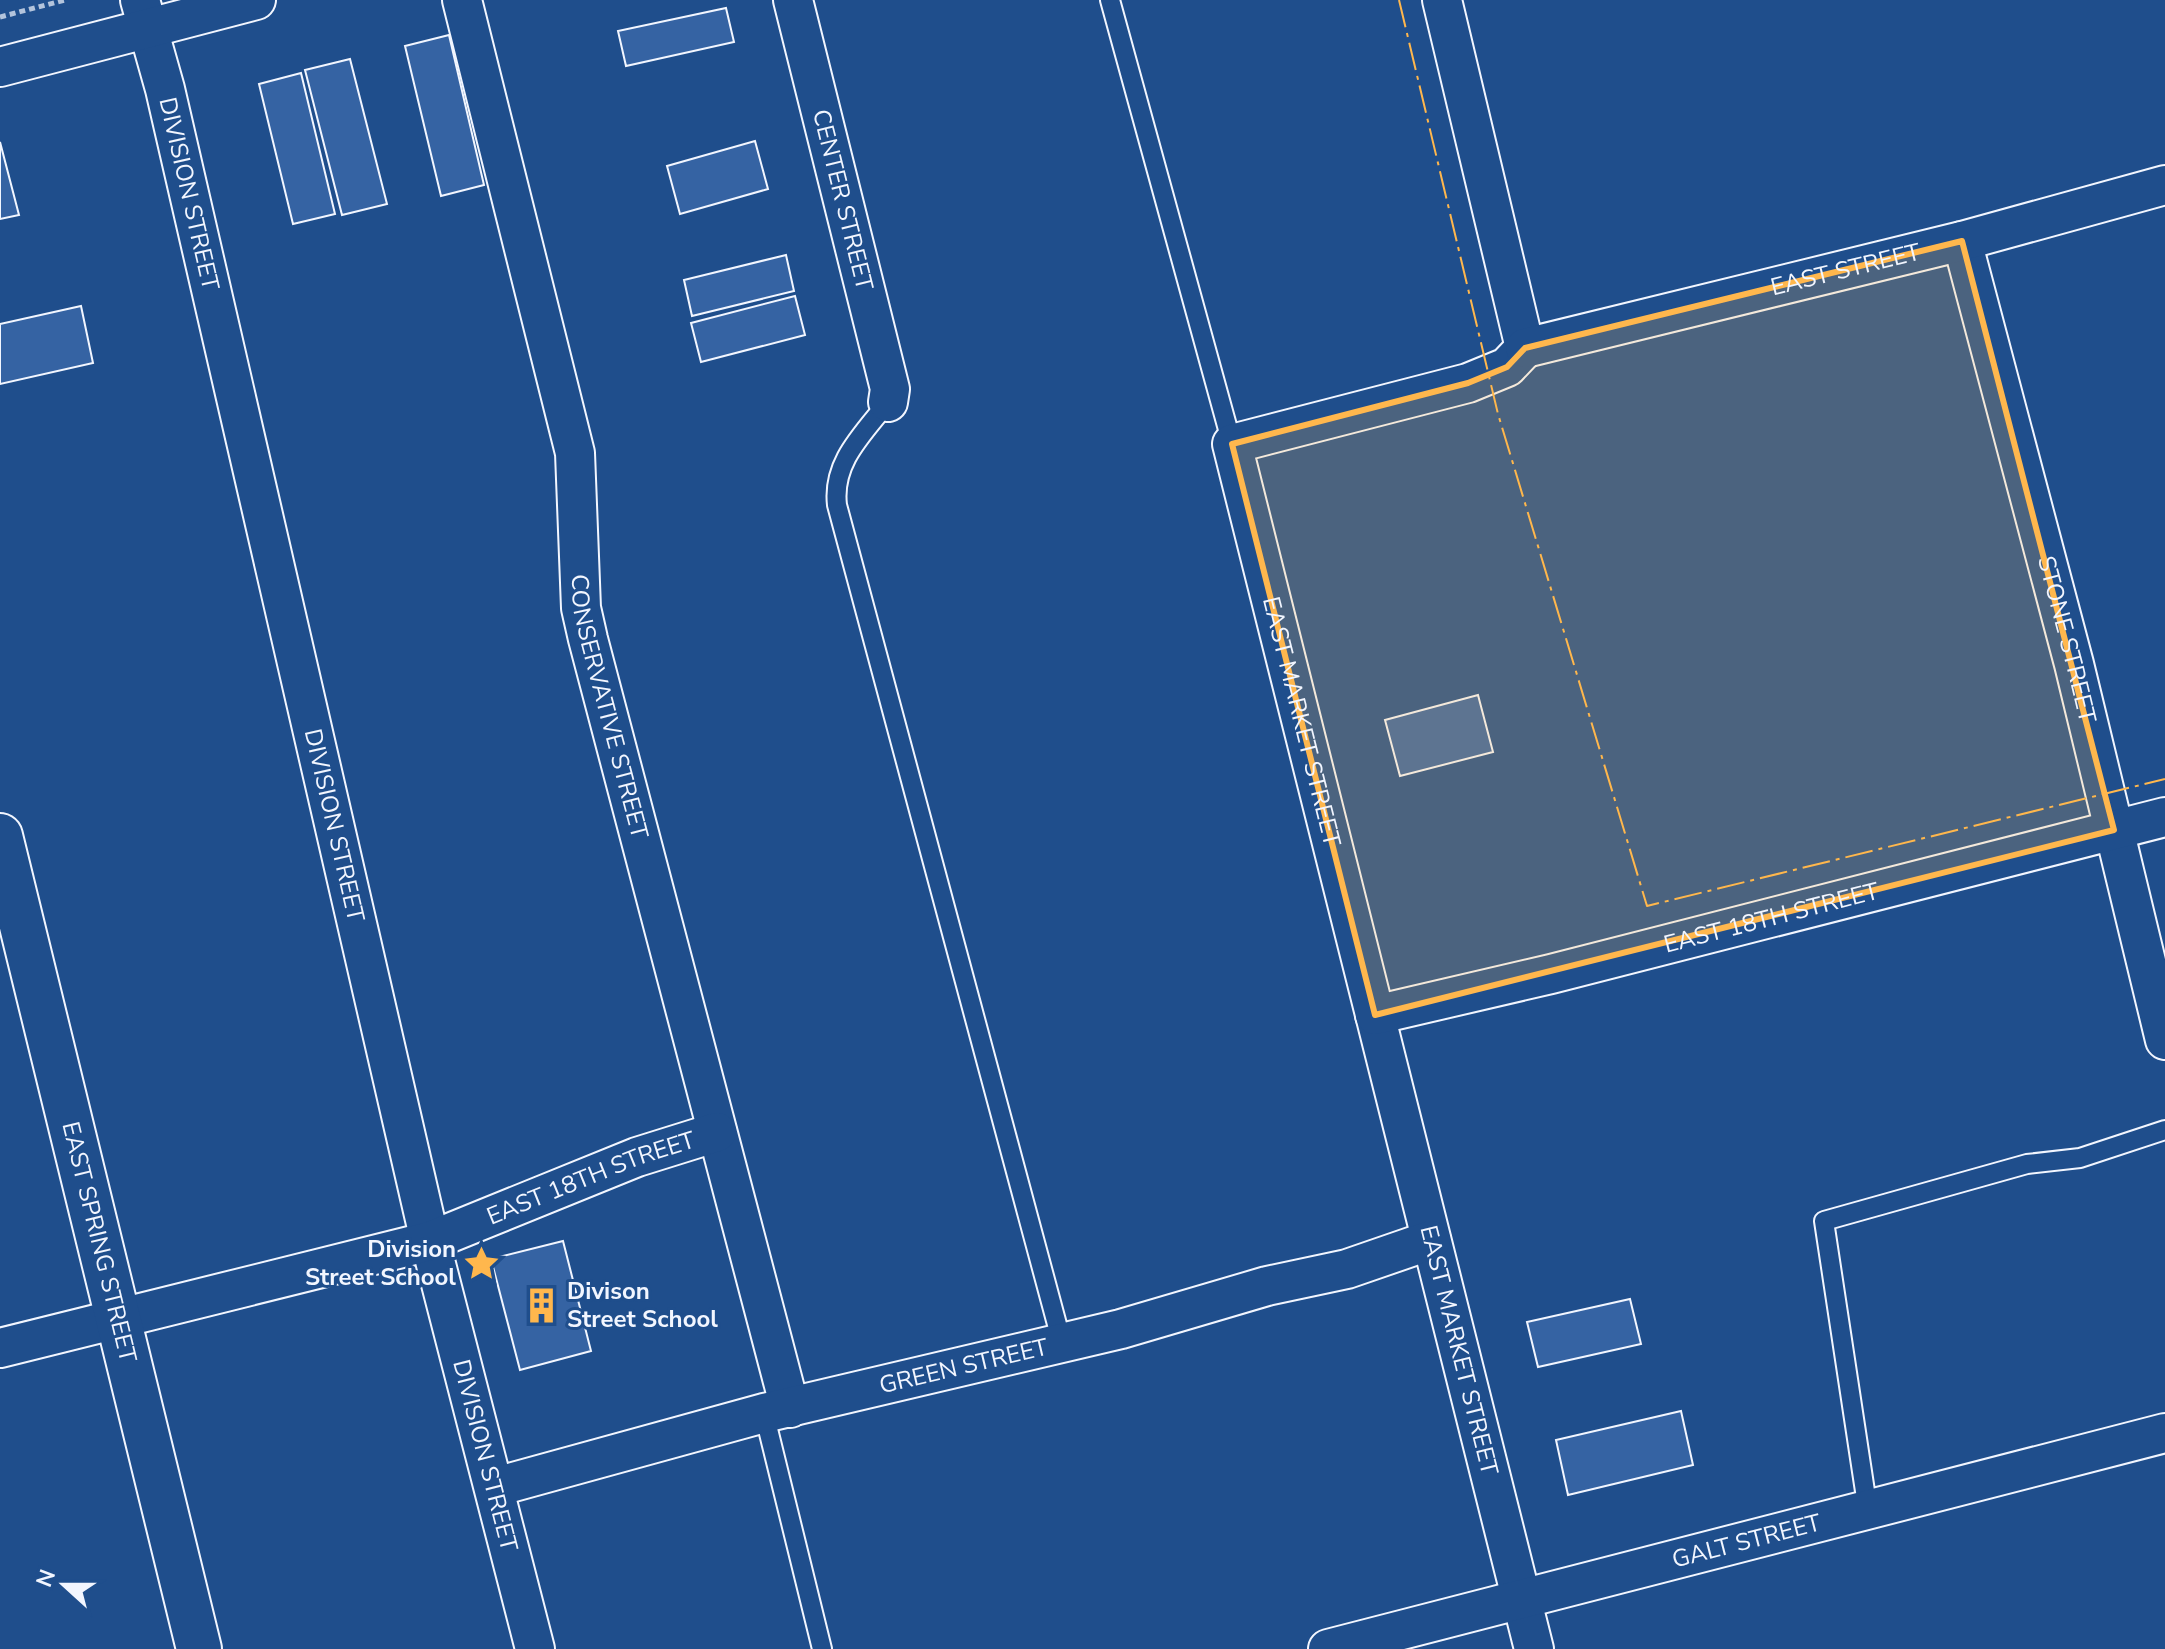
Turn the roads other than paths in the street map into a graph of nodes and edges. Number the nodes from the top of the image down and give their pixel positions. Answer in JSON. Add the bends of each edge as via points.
{"nodes":[{"id":1,"x":256,"y":0,"type":"edge"},
{"id":2,"x":462,"y":0,"type":"edge"},
{"id":3,"x":793,"y":0,"type":"edge"},
{"id":4,"x":1110,"y":0,"type":"edge"},
{"id":5,"x":1442,"y":0,"type":"edge"},
{"id":6,"x":144,"y":15,"type":"edge"},
{"id":7,"x":0,"y":67,"type":"edge"},
{"id":8,"x":2165,"y":185,"type":"edge"},
{"id":9,"x":1962,"y":241,"type":"junction"},
{"id":10,"x":1525,"y":348,"type":"junction"},
{"id":11,"x":888,"y":402,"type":"joint"},
{"id":12,"x":1232,"y":444,"type":"junction"},
{"id":13,"x":2165,"y":817,"type":"edge"},
{"id":14,"x":2114,"y":830,"type":"junction"},
{"id":15,"x":0,"y":836,"type":"edge"},
{"id":16,"x":1375,"y":1015,"type":"junction"},
{"id":17,"x":2165,"y":1040,"type":"edge"},
{"id":18,"x":2165,"y":1130,"type":"edge"},
{"id":19,"x":717,"y":1132,"type":"junction"},
{"id":20,"x":1431,"y":1240,"type":"junction"},
{"id":21,"x":430,"y":1241,"type":"junction"},
{"id":22,"x":117,"y":1321,"type":"junction"},
{"id":23,"x":1062,"y":1343,"type":"junction"},
{"id":24,"x":0,"y":1348,"type":"edge"},
{"id":25,"x":777,"y":1410,"type":"junction"},
{"id":26,"x":2165,"y":1433,"type":"edge"},
{"id":27,"x":495,"y":1487,"type":"junction"},
{"id":28,"x":1868,"y":1511,"type":"junction"},
{"id":29,"x":1522,"y":1601,"type":"junction"},
{"id":30,"x":199,"y":1649,"type":"edge"},
{"id":31,"x":535,"y":1649,"type":"edge"},
{"id":32,"x":822,"y":1649,"type":"edge"},
{"id":33,"x":1328,"y":1649,"type":"edge"},
{"id":34,"x":1534,"y":1649,"type":"edge"}],
"edges":[{"from":1,"to":6,"type":"street"},
{"from":2,"to":19,"type":"street","name":"CONSERVATIVE STREET","via":[[575,453],[581,608]]},
{"from":3,"to":11,"type":"street","name":"CENTER STREET","via":[[890,389]]},
{"from":4,"to":12,"type":"lane"},
{"from":5,"to":10,"type":"street"},
{"from":6,"to":7,"type":"street"},
{"from":6,"to":21,"type":"street","name":"DIVISION STREET"},
{"from":8,"to":9,"type":"street","name":"EAST STREET"},
{"from":9,"to":10,"type":"street","name":"EAST STREET"},
{"from":9,"to":14,"type":"street","name":"STONE STREET"},
{"from":10,"to":12,"type":"street","via":[[1507,367],[1468,383]]},
{"from":11,"to":23,"type":"lane","via":[[840,465],[837,505]]},
{"from":12,"to":16,"type":"street","name":"EAST MARKET STREET"},
{"from":13,"to":14,"type":"street","name":"EAST 18TH STREET"},
{"from":14,"to":16,"type":"street","name":"EAST 18TH STREET"},
{"from":14,"to":17,"type":"street","name":"STONE STREET"},
{"from":15,"to":22,"type":"main road","name":"EAST SPRING STREET"},
{"from":16,"to":20,"type":"street","name":"EAST MARKET STREET"},
{"from":18,"to":28,"type":"lane","via":[[2080,1158],[2027,1164],[1824,1221]]},
{"from":19,"to":21,"type":"street","name":"EAST 18TH STREET","via":[[637,1157]]},
{"from":19,"to":25,"type":"street","name":"CONSERVATIVE STREET"},
{"from":20,"to":23,"type":"street","name":"GREEN STREET","via":[[1347,1269]]},
{"from":20,"to":29,"type":"street","name":"EAST MARKET STREET"},
{"from":21,"to":22,"type":"street","name":"EAST 18TH STREET"},
{"from":21,"to":27,"type":"street","name":"DIVISION STREET"},
{"from":22,"to":24,"type":"street","name":"EAST 18TH STREET"},
{"from":22,"to":30,"type":"main road","name":"EAST SPRING STREET"},
{"from":23,"to":25,"type":"street","name":"GREEN STREET"},
{"from":25,"to":27,"type":"street","name":"GREEN STREET"},
{"from":25,"to":32,"type":"lane"},
{"from":26,"to":28,"type":"street","name":"GALT STREET"},
{"from":27,"to":31,"type":"street","name":"DIVISION STREET"},
{"from":28,"to":29,"type":"street","name":"GALT STREET"},
{"from":29,"to":33,"type":"street","name":"GALT STREET"},
{"from":29,"to":34,"type":"street","name":"EAST MARKET STREET"}]}
